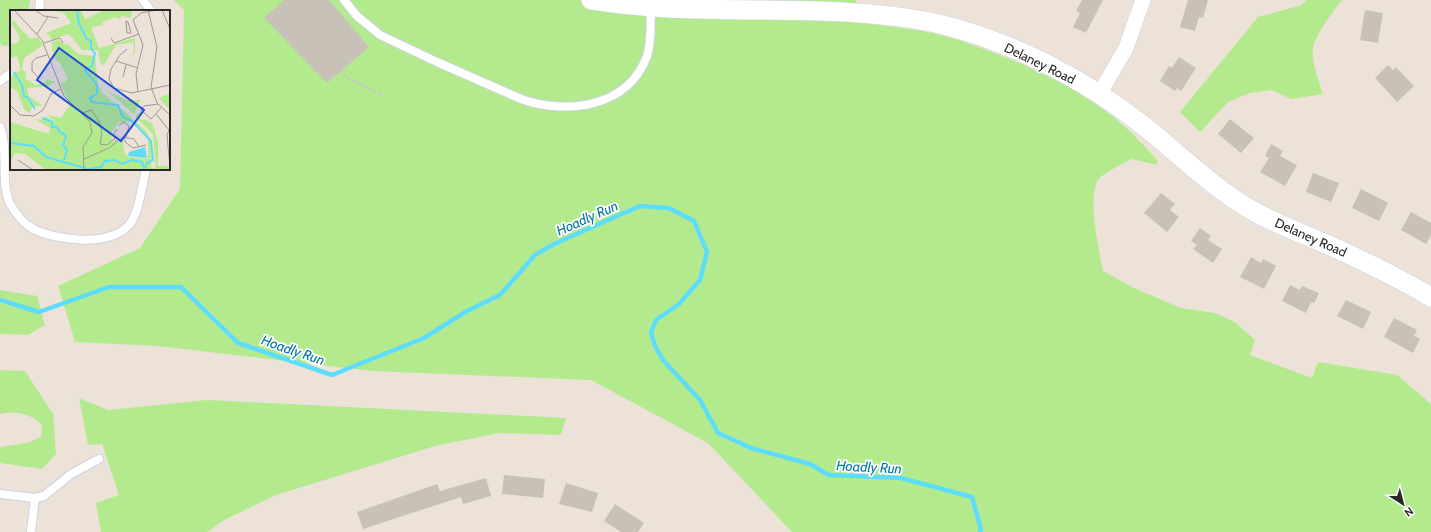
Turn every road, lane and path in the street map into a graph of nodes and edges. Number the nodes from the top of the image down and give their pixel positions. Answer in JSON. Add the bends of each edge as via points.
{"nodes":[{"id":1,"x":40,"y":0,"type":"edge"},
{"id":2,"x":143,"y":0,"type":"edge"},
{"id":3,"x":344,"y":0,"type":"edge"},
{"id":4,"x":591,"y":0,"type":"edge"},
{"id":5,"x":1143,"y":0,"type":"edge"},
{"id":6,"x":651,"y":7,"type":"junction"},
{"id":7,"x":39,"y":10,"type":"edge"},
{"id":8,"x":150,"y":10,"type":"edge"},
{"id":9,"x":340,"y":71,"type":"dead end"},
{"id":10,"x":10,"y":74,"type":"edge"},
{"id":11,"x":0,"y":79,"type":"edge"},
{"id":12,"x":1100,"y":93,"type":"junction"},
{"id":13,"x":383,"y":94,"type":"dead end"},
{"id":14,"x":0,"y":127,"type":"edge"},
{"id":15,"x":146,"y":170,"type":"edge"},
{"id":16,"x":1431,"y":297,"type":"edge"},
{"id":17,"x":99,"y":459,"type":"dead end"},
{"id":18,"x":0,"y":494,"type":"edge"},
{"id":19,"x":35,"y":498,"type":"junction"},
{"id":20,"x":31,"y":532,"type":"edge"}],
"edges":[{"from":1,"to":7,"type":"lane"},
{"from":2,"to":8,"type":"lane"},
{"from":3,"to":6,"type":"lane","via":[[371,29],[386,38],[521,99],[556,107],[584,106],[606,99],[631,81],[647,56]]},
{"from":4,"to":6,"type":"street","name":"Delaney Road"},
{"from":5,"to":12,"type":"street","via":[[1126,48]]},
{"from":6,"to":12,"type":"street","name":"Delaney Road","via":[[816,8],[888,14],[935,23],[998,43],[1034,58]]},
{"from":9,"to":13,"type":"path","via":[[350,80]]},
{"from":10,"to":11,"type":"lane"},
{"from":12,"to":16,"type":"street","name":"Delaney Road","via":[[1251,210],[1389,273]]},
{"from":14,"to":15,"type":"lane","via":[[9,203],[29,226],[41,232],[70,239],[99,239],[120,233],[129,225],[136,213]]},
{"from":17,"to":19,"type":"lane","via":[[71,474],[44,496]]},
{"from":18,"to":19,"type":"lane"},
{"from":19,"to":20,"type":"lane"}]}
